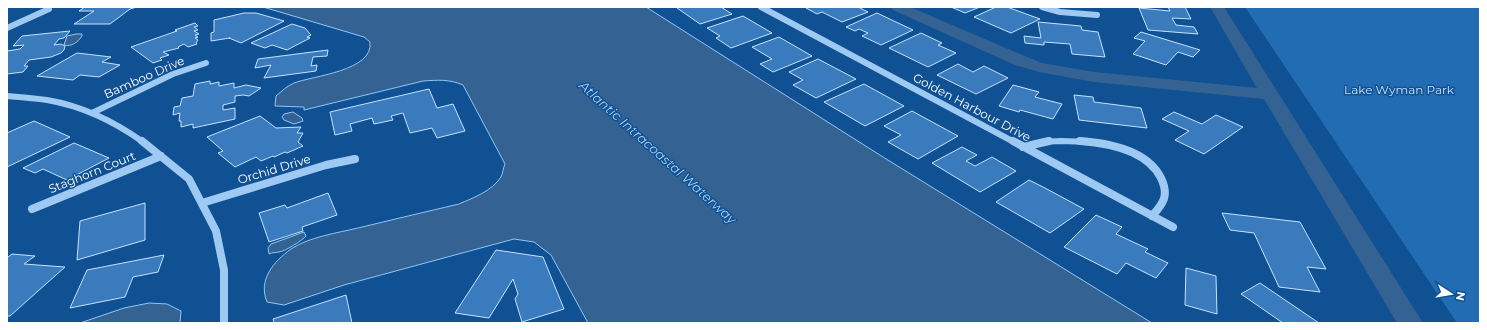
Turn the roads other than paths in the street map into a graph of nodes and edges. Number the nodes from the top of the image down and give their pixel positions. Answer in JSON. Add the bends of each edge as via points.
{"nodes":[{"id":1,"x":761,"y":7,"type":"edge"},
{"id":2,"x":1042,"y":7,"type":"edge"},
{"id":3,"x":49,"y":9,"type":"dead end"},
{"id":4,"x":1097,"y":16,"type":"dead end"},
{"id":5,"x":7,"y":28,"type":"edge"},
{"id":6,"x":206,"y":63,"type":"dead end"},
{"id":7,"x":7,"y":96,"type":"edge"},
{"id":8,"x":92,"y":112,"type":"junction"},
{"id":9,"x":1023,"y":147,"type":"junction"},
{"id":10,"x":161,"y":156,"type":"junction"},
{"id":11,"x":355,"y":159,"type":"dead end"},
{"id":12,"x":202,"y":203,"type":"junction"},
{"id":13,"x":32,"y":209,"type":"dead end"},
{"id":14,"x":1152,"y":216,"type":"junction"},
{"id":15,"x":1172,"y":227,"type":"dead end"},
{"id":16,"x":224,"y":323,"type":"edge"}],
"edges":[{"from":1,"to":9,"type":"street","name":"Golden Harbour Drive"},
{"from":2,"to":4,"type":"street","via":[[1060,12]]},
{"from":3,"to":5,"type":"street"},
{"from":6,"to":8,"type":"street","name":"Bamboo Drive","via":[[174,74]]},
{"from":7,"to":8,"type":"street","via":[[55,102]]},
{"from":8,"to":10,"type":"street","via":[[125,129]]},
{"from":9,"to":14,"type":"street","name":"Golden Harbour Drive"},
{"from":9,"to":14,"type":"street","via":[[1038,142],[1076,141],[1103,144],[1135,154],[1152,165],[1161,176],[1166,192],[1161,205]]},
{"from":10,"to":12,"type":"street","via":[[189,179]]},
{"from":10,"to":13,"type":"street","name":"Staghorn Court"},
{"from":11,"to":12,"type":"street","name":"Orchid Drive","via":[[326,164]]},
{"from":12,"to":16,"type":"street","via":[[216,231],[224,270]]},
{"from":14,"to":15,"type":"street","name":"Golden Harbour Drive"}]}
